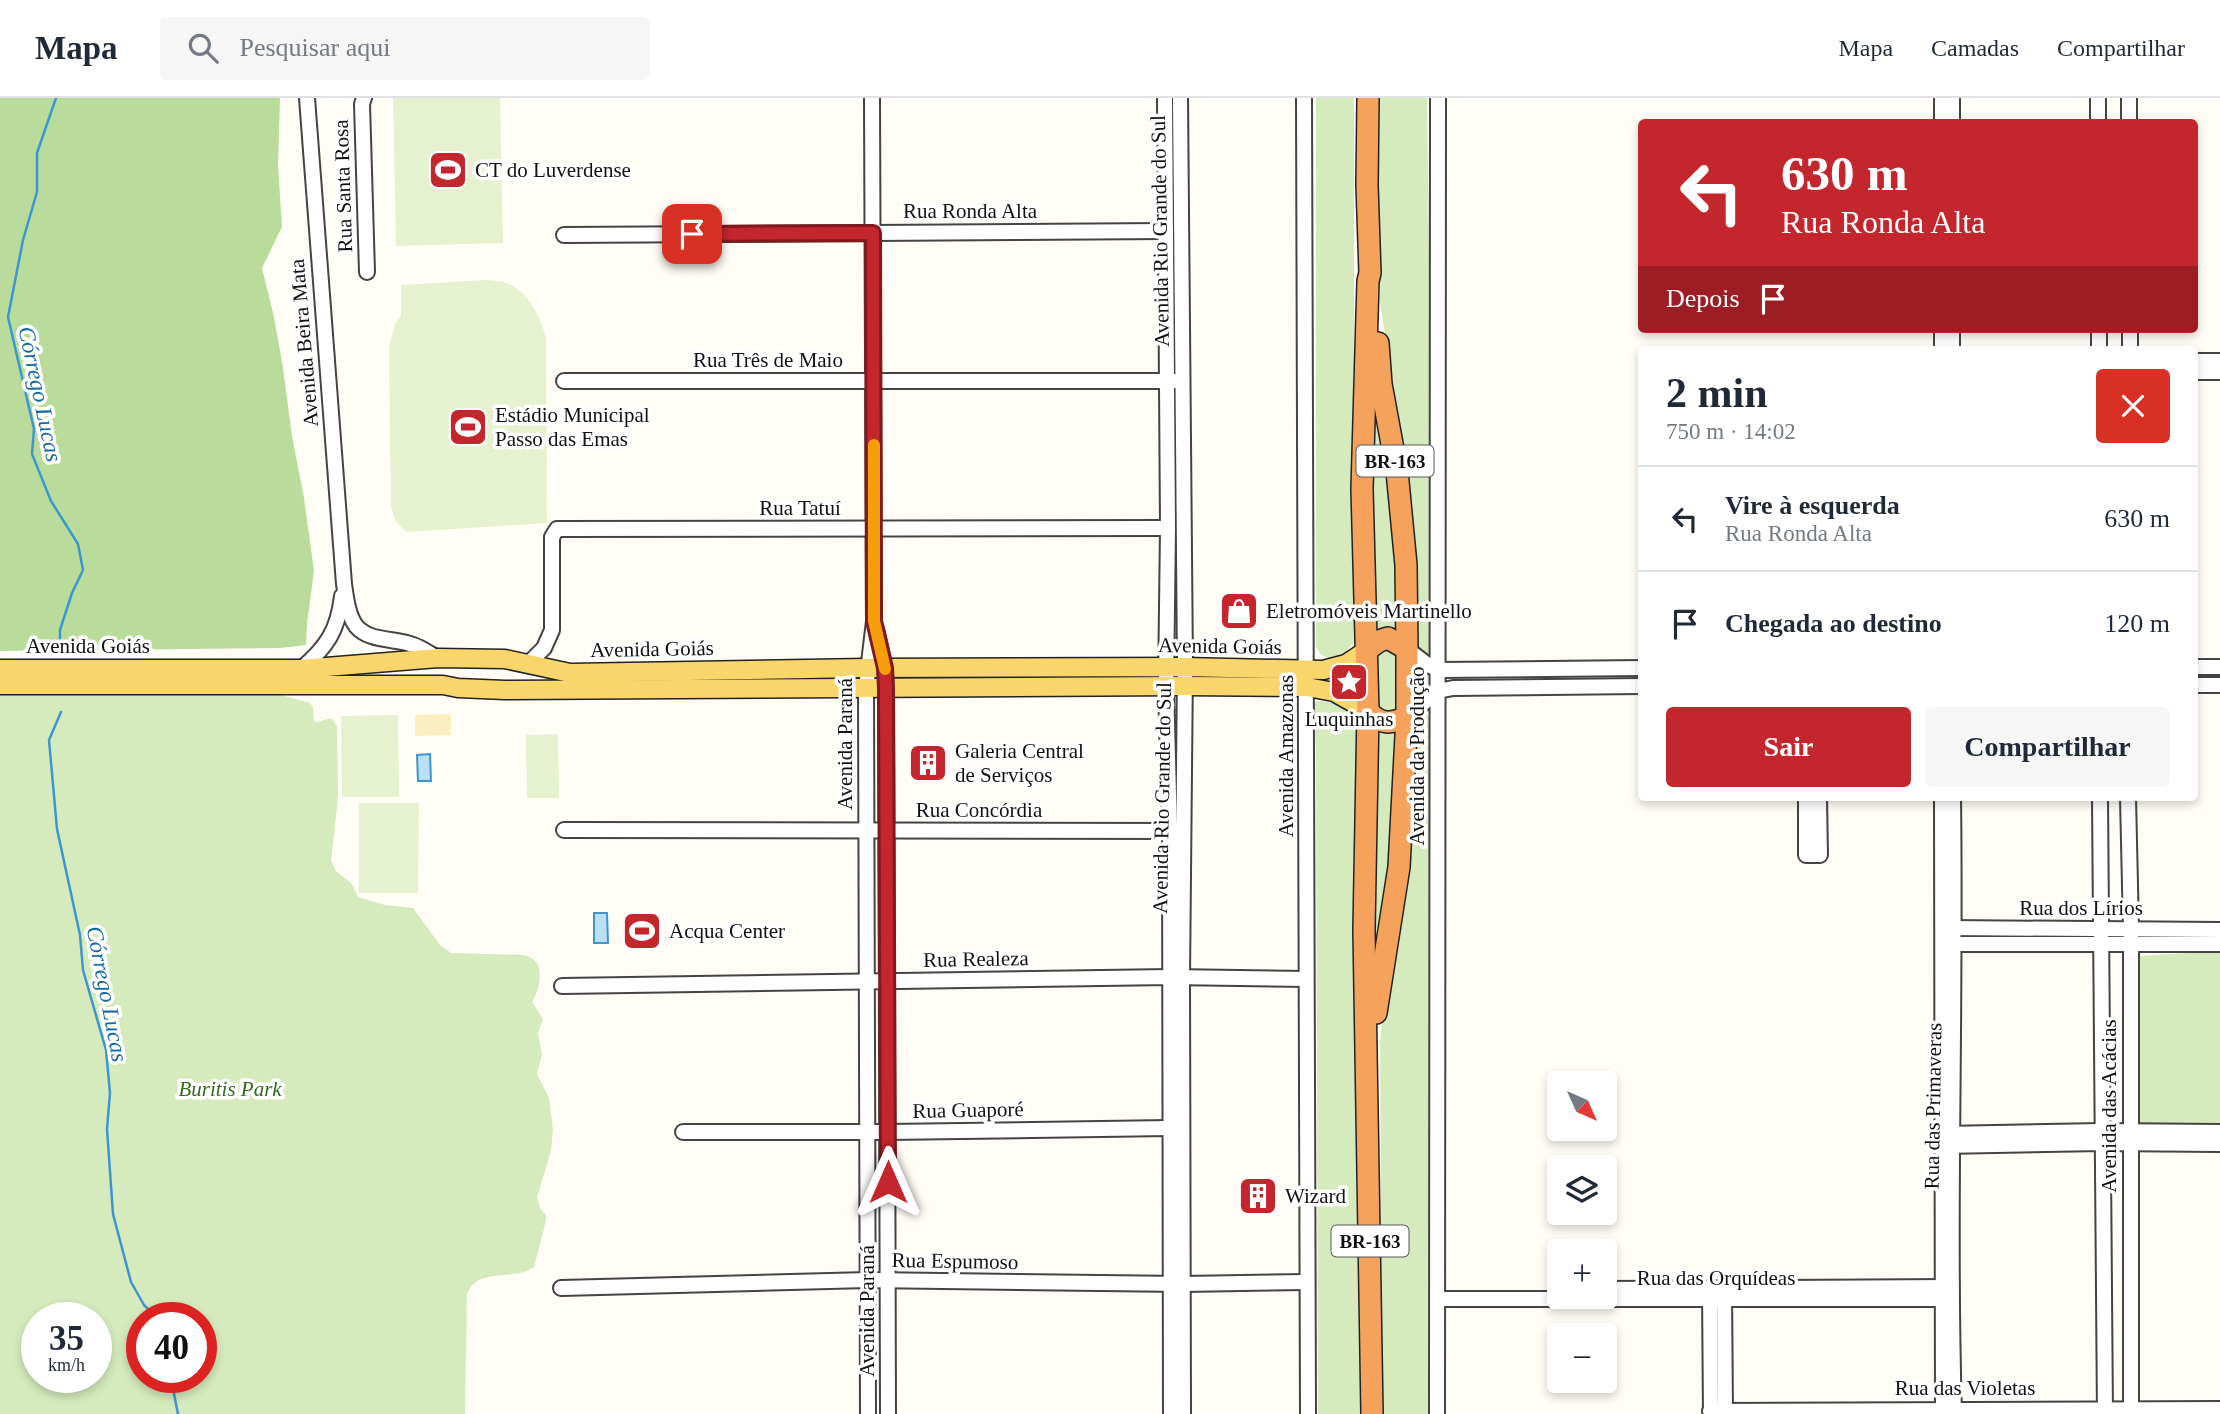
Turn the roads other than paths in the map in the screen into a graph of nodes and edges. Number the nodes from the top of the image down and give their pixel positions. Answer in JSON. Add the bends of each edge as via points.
{"nodes":[{"id":1,"x":307,"y":98,"type":"edge"},
{"id":2,"x":364,"y":98,"type":"edge"},
{"id":3,"x":872,"y":98,"type":"edge"},
{"id":4,"x":1166,"y":98,"type":"edge"},
{"id":5,"x":1180,"y":98,"type":"edge"},
{"id":6,"x":1304,"y":98,"type":"edge"},
{"id":7,"x":1368,"y":98,"type":"edge"},
{"id":8,"x":1438,"y":98,"type":"edge"},
{"id":9,"x":1942,"y":98,"type":"edge"},
{"id":10,"x":1952,"y":98,"type":"edge"},
{"id":11,"x":2098,"y":98,"type":"edge"},
{"id":12,"x":2129,"y":98,"type":"edge"},
{"id":13,"x":1942,"y":119,"type":"edge"},
{"id":14,"x":1952,"y":119,"type":"edge"},
{"id":15,"x":2098,"y":119,"type":"edge"},
{"id":16,"x":2129,"y":119,"type":"edge"},
{"id":17,"x":1166,"y":231,"type":"junction"},
{"id":18,"x":873,"y":233,"type":"junction"},
{"id":19,"x":564,"y":235,"type":"dead end"},
{"id":20,"x":367,"y":272,"type":"dead end"},
{"id":21,"x":1370,"y":273,"type":"junction"},
{"id":22,"x":2198,"y":361,"type":"edge"},
{"id":23,"x":2220,"y":361,"type":"edge"},
{"id":24,"x":2198,"y":372,"type":"edge"},
{"id":25,"x":2220,"y":372,"type":"edge"},
{"id":26,"x":1167,"y":380,"type":"junction"},
{"id":27,"x":564,"y":381,"type":"dead end"},
{"id":28,"x":1182,"y":381,"type":"junction"},
{"id":29,"x":873,"y":382,"type":"junction"},
{"id":30,"x":874,"y":528,"type":"junction"},
{"id":31,"x":1168,"y":528,"type":"junction"},
{"id":32,"x":344,"y":584,"type":"junction"},
{"id":33,"x":874,"y":621,"type":"junction"},
{"id":34,"x":1407,"y":649,"type":"junction"},
{"id":35,"x":1367,"y":650,"type":"junction"},
{"id":36,"x":442,"y":658,"type":"junction"},
{"id":37,"x":528,"y":664,"type":"junction"},
{"id":38,"x":1185,"y":667,"type":"junction"},
{"id":39,"x":2198,"y":667,"type":"edge"},
{"id":40,"x":2220,"y":667,"type":"edge"},
{"id":41,"x":866,"y":668,"type":"junction"},
{"id":42,"x":885,"y":668,"type":"junction"},
{"id":43,"x":1166,"y":668,"type":"junction"},
{"id":44,"x":1638,"y":668,"type":"edge"},
{"id":45,"x":0,"y":669,"type":"edge"},
{"id":46,"x":301,"y":669,"type":"junction"},
{"id":47,"x":1439,"y":670,"type":"junction"},
{"id":48,"x":1307,"y":679,"type":"junction"},
{"id":49,"x":0,"y":685,"type":"edge"},
{"id":50,"x":443,"y":685,"type":"junction"},
{"id":51,"x":2198,"y":685,"type":"edge"},
{"id":52,"x":2220,"y":685,"type":"edge"},
{"id":53,"x":1175,"y":686,"type":"junction"},
{"id":54,"x":1638,"y":686,"type":"edge"},
{"id":55,"x":866,"y":688,"type":"junction"},
{"id":56,"x":886,"y":688,"type":"junction"},
{"id":57,"x":520,"y":690,"type":"junction"},
{"id":58,"x":1438,"y":691,"type":"junction"},
{"id":59,"x":1368,"y":711,"type":"junction"},
{"id":60,"x":1406,"y":717,"type":"junction"},
{"id":61,"x":1806,"y":801,"type":"edge"},
{"id":62,"x":1819,"y":801,"type":"edge"},
{"id":63,"x":1942,"y":801,"type":"edge"},
{"id":64,"x":1953,"y":801,"type":"edge"},
{"id":65,"x":2100,"y":801,"type":"edge"},
{"id":66,"x":2129,"y":801,"type":"edge"},
{"id":67,"x":564,"y":830,"type":"dead end"},
{"id":68,"x":886,"y":830,"type":"junction"},
{"id":69,"x":866,"y":831,"type":"junction"},
{"id":70,"x":1176,"y":831,"type":"junction"},
{"id":71,"x":1949,"y":928,"type":"junction"},
{"id":72,"x":2220,"y":930,"type":"edge"},
{"id":73,"x":2102,"y":936,"type":"junction"},
{"id":74,"x":2131,"y":937,"type":"junction"},
{"id":75,"x":1949,"y":944,"type":"junction"},
{"id":76,"x":2220,"y":944,"type":"edge"},
{"id":77,"x":1176,"y":978,"type":"junction"},
{"id":78,"x":1306,"y":978,"type":"junction"},
{"id":79,"x":867,"y":980,"type":"junction"},
{"id":80,"x":887,"y":981,"type":"junction"},
{"id":81,"x":562,"y":986,"type":"dead end"},
{"id":82,"x":1367,"y":1067,"type":"junction"},
{"id":83,"x":1169,"y":1128,"type":"junction"},
{"id":84,"x":683,"y":1132,"type":"dead end"},
{"id":85,"x":867,"y":1132,"type":"junction"},
{"id":86,"x":887,"y":1132,"type":"junction"},
{"id":87,"x":2220,"y":1132,"type":"edge"},
{"id":88,"x":2102,"y":1137,"type":"junction"},
{"id":89,"x":2130,"y":1138,"type":"junction"},
{"id":90,"x":1947,"y":1140,"type":"junction"},
{"id":91,"x":2220,"y":1144,"type":"edge"},
{"id":92,"x":868,"y":1280,"type":"junction"},
{"id":93,"x":888,"y":1281,"type":"junction"},
{"id":94,"x":1307,"y":1282,"type":"junction"},
{"id":95,"x":1176,"y":1284,"type":"junction"},
{"id":96,"x":561,"y":1288,"type":"dead end"},
{"id":97,"x":1547,"y":1289,"type":"edge"},
{"id":98,"x":1617,"y":1290,"type":"edge"},
{"id":99,"x":1948,"y":1293,"type":"junction"},
{"id":100,"x":1437,"y":1294,"type":"junction"},
{"id":101,"x":1717,"y":1294,"type":"junction"},
{"id":102,"x":2220,"y":1409,"type":"edge"},
{"id":103,"x":2104,"y":1411,"type":"edge"},
{"id":104,"x":2131,"y":1411,"type":"edge"},
{"id":105,"x":1718,"y":1412,"type":"edge"},
{"id":106,"x":1948,"y":1412,"type":"edge"},
{"id":107,"x":868,"y":1414,"type":"edge"},
{"id":108,"x":888,"y":1414,"type":"edge"},
{"id":109,"x":1171,"y":1414,"type":"edge"},
{"id":110,"x":1183,"y":1414,"type":"edge"},
{"id":111,"x":1308,"y":1414,"type":"edge"},
{"id":112,"x":1372,"y":1414,"type":"edge"},
{"id":113,"x":1437,"y":1414,"type":"edge"}],
"edges":[{"from":1,"to":32,"type":"street","name":"Avenida Beira Mata"},
{"from":2,"to":20,"type":"street","name":"Rua Santa Rosa"},
{"from":3,"to":18,"type":"street","name":"Avenida Paraná"},
{"from":4,"to":17,"type":"street","name":"Avenida Rio Grande do Sul"},
{"from":5,"to":28,"type":"street","name":"Avenida Rio Grande do Sul"},
{"from":6,"to":48,"type":"street","name":"Avenida Amazonas"},
{"from":7,"to":21,"type":"highway","number":"BR-163"},
{"from":8,"to":47,"type":"street","name":"Avenida da Produção"},
{"from":9,"to":13,"type":"street"},
{"from":10,"to":14,"type":"street"},
{"from":11,"to":15,"type":"street"},
{"from":12,"to":16,"type":"street"},
{"from":17,"to":18,"type":"street","name":"Rua Ronda Alta"},
{"from":17,"to":26,"type":"street","name":"Avenida Rio Grande do Sul"},
{"from":18,"to":19,"type":"street","name":"Rua Ronda Alta"},
{"from":18,"to":29,"type":"street","name":"Avenida Paraná"},
{"from":21,"to":34,"type":"highway","number":"BR-163","via":[[1381,384],[1397,471],[1406,565]]},
{"from":21,"to":35,"type":"highway","number":"BR-163","via":[[1362,489]]},
{"from":22,"to":23,"type":"street"},
{"from":24,"to":25,"type":"street"},
{"from":26,"to":28,"type":"street","name":"Rua Três de Maio"},
{"from":26,"to":29,"type":"street","name":"Rua Três de Maio"},
{"from":26,"to":31,"type":"street","name":"Avenida Rio Grande do Sul"},
{"from":27,"to":29,"type":"street","name":"Rua Três de Maio"},
{"from":28,"to":38,"type":"street","name":"Avenida Rio Grande do Sul"},
{"from":29,"to":30,"type":"street","name":"Avenida Paraná"},
{"from":30,"to":31,"type":"street","name":"Rua Tatuí"},
{"from":30,"to":33,"type":"street","name":"Avenida Paraná"},
{"from":30,"to":37,"type":"street","name":"Rua Tatuí","via":[[557,529],[552,537],[552,630],[544,648]]},
{"from":31,"to":43,"type":"street","name":"Avenida Rio Grande do Sul"},
{"from":32,"to":36,"type":"street","name":"Avenida Beira Mata","via":[[358,630],[413,644]]},
{"from":32,"to":46,"type":"street","name":"Avenida Beira Mata","via":[[330,638]]},
{"from":33,"to":41,"type":"street","name":"Avenida Paraná"},
{"from":33,"to":42,"type":"street","name":"Avenida Paraná"},
{"from":34,"to":35,"type":"highway","via":[[1388,638]]},
{"from":34,"to":47,"type":"street"},
{"from":34,"to":60,"type":"highway","number":"BR-163"},
{"from":35,"to":48,"type":"main road"},
{"from":35,"to":59,"type":"highway","number":"BR-163"},
{"from":36,"to":37,"type":"main road","name":"Avenida Goiás"},
{"from":36,"to":46,"type":"main road","name":"Avenida Goiás"},
{"from":36,"to":50,"type":"main road"},
{"from":37,"to":41,"type":"main road","name":"Avenida Goiás","via":[[570,673]]},
{"from":37,"to":57,"type":"main road"},
{"from":38,"to":43,"type":"main road","name":"Avenida Goiás"},
{"from":38,"to":48,"type":"main road","name":"Avenida Goiás"},
{"from":38,"to":53,"type":"street","name":"Avenida Rio Grande do Sul"},
{"from":39,"to":40,"type":"street"},
{"from":41,"to":42,"type":"main road","name":"Avenida Goiás"},
{"from":41,"to":55,"type":"street","name":"Avenida Paraná"},
{"from":42,"to":43,"type":"main road","name":"Avenida Goiás"},
{"from":42,"to":56,"type":"street","name":"Avenida Paraná"},
{"from":43,"to":53,"type":"street","name":"Avenida Rio Grande do Sul"},
{"from":44,"to":47,"type":"street"},
{"from":45,"to":46,"type":"main road","name":"Avenida Goiás"},
{"from":47,"to":58,"type":"street","name":"Avenida da Produção"},
{"from":48,"to":53,"type":"main road","name":"Avenida Goiás"},
{"from":48,"to":59,"type":"main road"},
{"from":48,"to":78,"type":"street","name":"Avenida Amazonas"},
{"from":49,"to":50,"type":"main road","name":"Avenida Goiás"},
{"from":50,"to":57,"type":"main road","name":"Avenida Goiás"},
{"from":51,"to":52,"type":"street"},
{"from":53,"to":56,"type":"main road","name":"Avenida Goiás"},
{"from":53,"to":70,"type":"street","name":"Avenida Rio Grande do Sul"},
{"from":54,"to":58,"type":"street"},
{"from":55,"to":56,"type":"main road","name":"Avenida Goiás"},
{"from":55,"to":57,"type":"main road","name":"Avenida Goiás"},
{"from":55,"to":69,"type":"street","name":"Avenida Paraná"},
{"from":56,"to":68,"type":"street","name":"Avenida Paraná"},
{"from":58,"to":60,"type":"street"},
{"from":58,"to":100,"type":"street","name":"Avenida da Produção"},
{"from":59,"to":60,"type":"highway","via":[[1384,723]]},
{"from":59,"to":82,"type":"highway","number":"BR-163"},
{"from":60,"to":82,"type":"highway","number":"BR-163","via":[[1399,867]]},
{"from":61,"to":62,"type":"street","via":[[1813,855]]},
{"from":63,"to":71,"type":"street","name":"Rua das Primaveras"},
{"from":64,"to":71,"type":"street","name":"Rua das Primaveras"},
{"from":65,"to":73,"type":"street","name":"Avenida das Acácias"},
{"from":66,"to":74,"type":"street","name":"Avenida das Acácias"},
{"from":67,"to":69,"type":"street","name":"Rua Concórdia"},
{"from":68,"to":69,"type":"street","name":"Rua Concórdia"},
{"from":68,"to":70,"type":"street","name":"Rua Concórdia"},
{"from":68,"to":80,"type":"street","name":"Avenida Paraná"},
{"from":69,"to":79,"type":"street","name":"Avenida Paraná"},
{"from":70,"to":77,"type":"street","name":"Avenida Rio Grande do Sul"},
{"from":71,"to":73,"type":"street","name":"Rua dos Lírios"},
{"from":71,"to":75,"type":"street","name":"Rua das Primaveras"},
{"from":72,"to":74,"type":"street","name":"Rua dos Lírios"},
{"from":73,"to":74,"type":"street","name":"Rua dos Lírios"},
{"from":73,"to":75,"type":"street","name":"Rua dos Lírios"},
{"from":73,"to":88,"type":"street","name":"Avenida das Acácias"},
{"from":74,"to":76,"type":"street","name":"Rua dos Lírios"},
{"from":74,"to":89,"type":"street","name":"Avenida das Acácias"},
{"from":75,"to":90,"type":"street","name":"Rua das Primaveras"},
{"from":77,"to":78,"type":"street","name":"Rua Realeza"},
{"from":77,"to":80,"type":"street","name":"Rua Realeza"},
{"from":77,"to":83,"type":"street","name":"Avenida Rio Grande do Sul"},
{"from":77,"to":95,"type":"street","name":"Avenida Rio Grande do Sul"},
{"from":78,"to":94,"type":"street","name":"Avenida Amazonas"},
{"from":79,"to":80,"type":"street","name":"Rua Realeza"},
{"from":79,"to":81,"type":"street","name":"Rua Realeza"},
{"from":79,"to":85,"type":"street","name":"Avenida Paraná"},
{"from":80,"to":86,"type":"street","name":"Avenida Paraná"},
{"from":82,"to":112,"type":"highway","number":"BR-163"},
{"from":83,"to":86,"type":"street","name":"Rua Guaporé"},
{"from":83,"to":95,"type":"street","name":"Avenida Rio Grande do Sul"},
{"from":84,"to":85,"type":"street","name":"Rua Guaporé"},
{"from":85,"to":86,"type":"street","name":"Rua Guaporé"},
{"from":85,"to":92,"type":"street","name":"Avenida Paraná"},
{"from":86,"to":93,"type":"street","name":"Avenida Paraná"},
{"from":87,"to":89,"type":"street"},
{"from":88,"to":89,"type":"street"},
{"from":88,"to":90,"type":"street"},
{"from":88,"to":103,"type":"street","name":"Avenida das Acácias"},
{"from":89,"to":91,"type":"street"},
{"from":89,"to":104,"type":"street","name":"Avenida das Acácias"},
{"from":90,"to":99,"type":"street","name":"Rua das Primaveras"},
{"from":92,"to":93,"type":"street","name":"Rua Espumoso"},
{"from":92,"to":96,"type":"street","name":"Rua Espumoso"},
{"from":92,"to":107,"type":"street","name":"Avenida Paraná"},
{"from":93,"to":95,"type":"street","name":"Rua Espumoso"},
{"from":93,"to":108,"type":"street","name":"Avenida Paraná"},
{"from":94,"to":95,"type":"street","name":"Rua Espumoso"},
{"from":94,"to":111,"type":"street","name":"Avenida Amazonas"},
{"from":95,"to":109,"type":"street","name":"Avenida Rio Grande do Sul"},
{"from":95,"to":110,"type":"street","name":"Avenida Rio Grande do Sul"},
{"from":97,"to":100,"type":"street"},
{"from":98,"to":101,"type":"street","name":"Rua das Orquídeas"},
{"from":99,"to":101,"type":"street","name":"Rua das Orquídeas"},
{"from":99,"to":106,"type":"street","name":"Rua das Primaveras"},
{"from":100,"to":101,"type":"street","name":"Rua das Orquídeas"},
{"from":100,"to":113,"type":"street","name":"Avenida da Produção"},
{"from":101,"to":105,"type":"street"},
{"from":102,"to":104,"type":"street","name":"Rua das Violetas"},
{"from":103,"to":104,"type":"street","name":"Rua das Violetas"},
{"from":103,"to":106,"type":"street","name":"Rua das Violetas"},
{"from":105,"to":106,"type":"street","name":"Rua das Violetas"}]}
